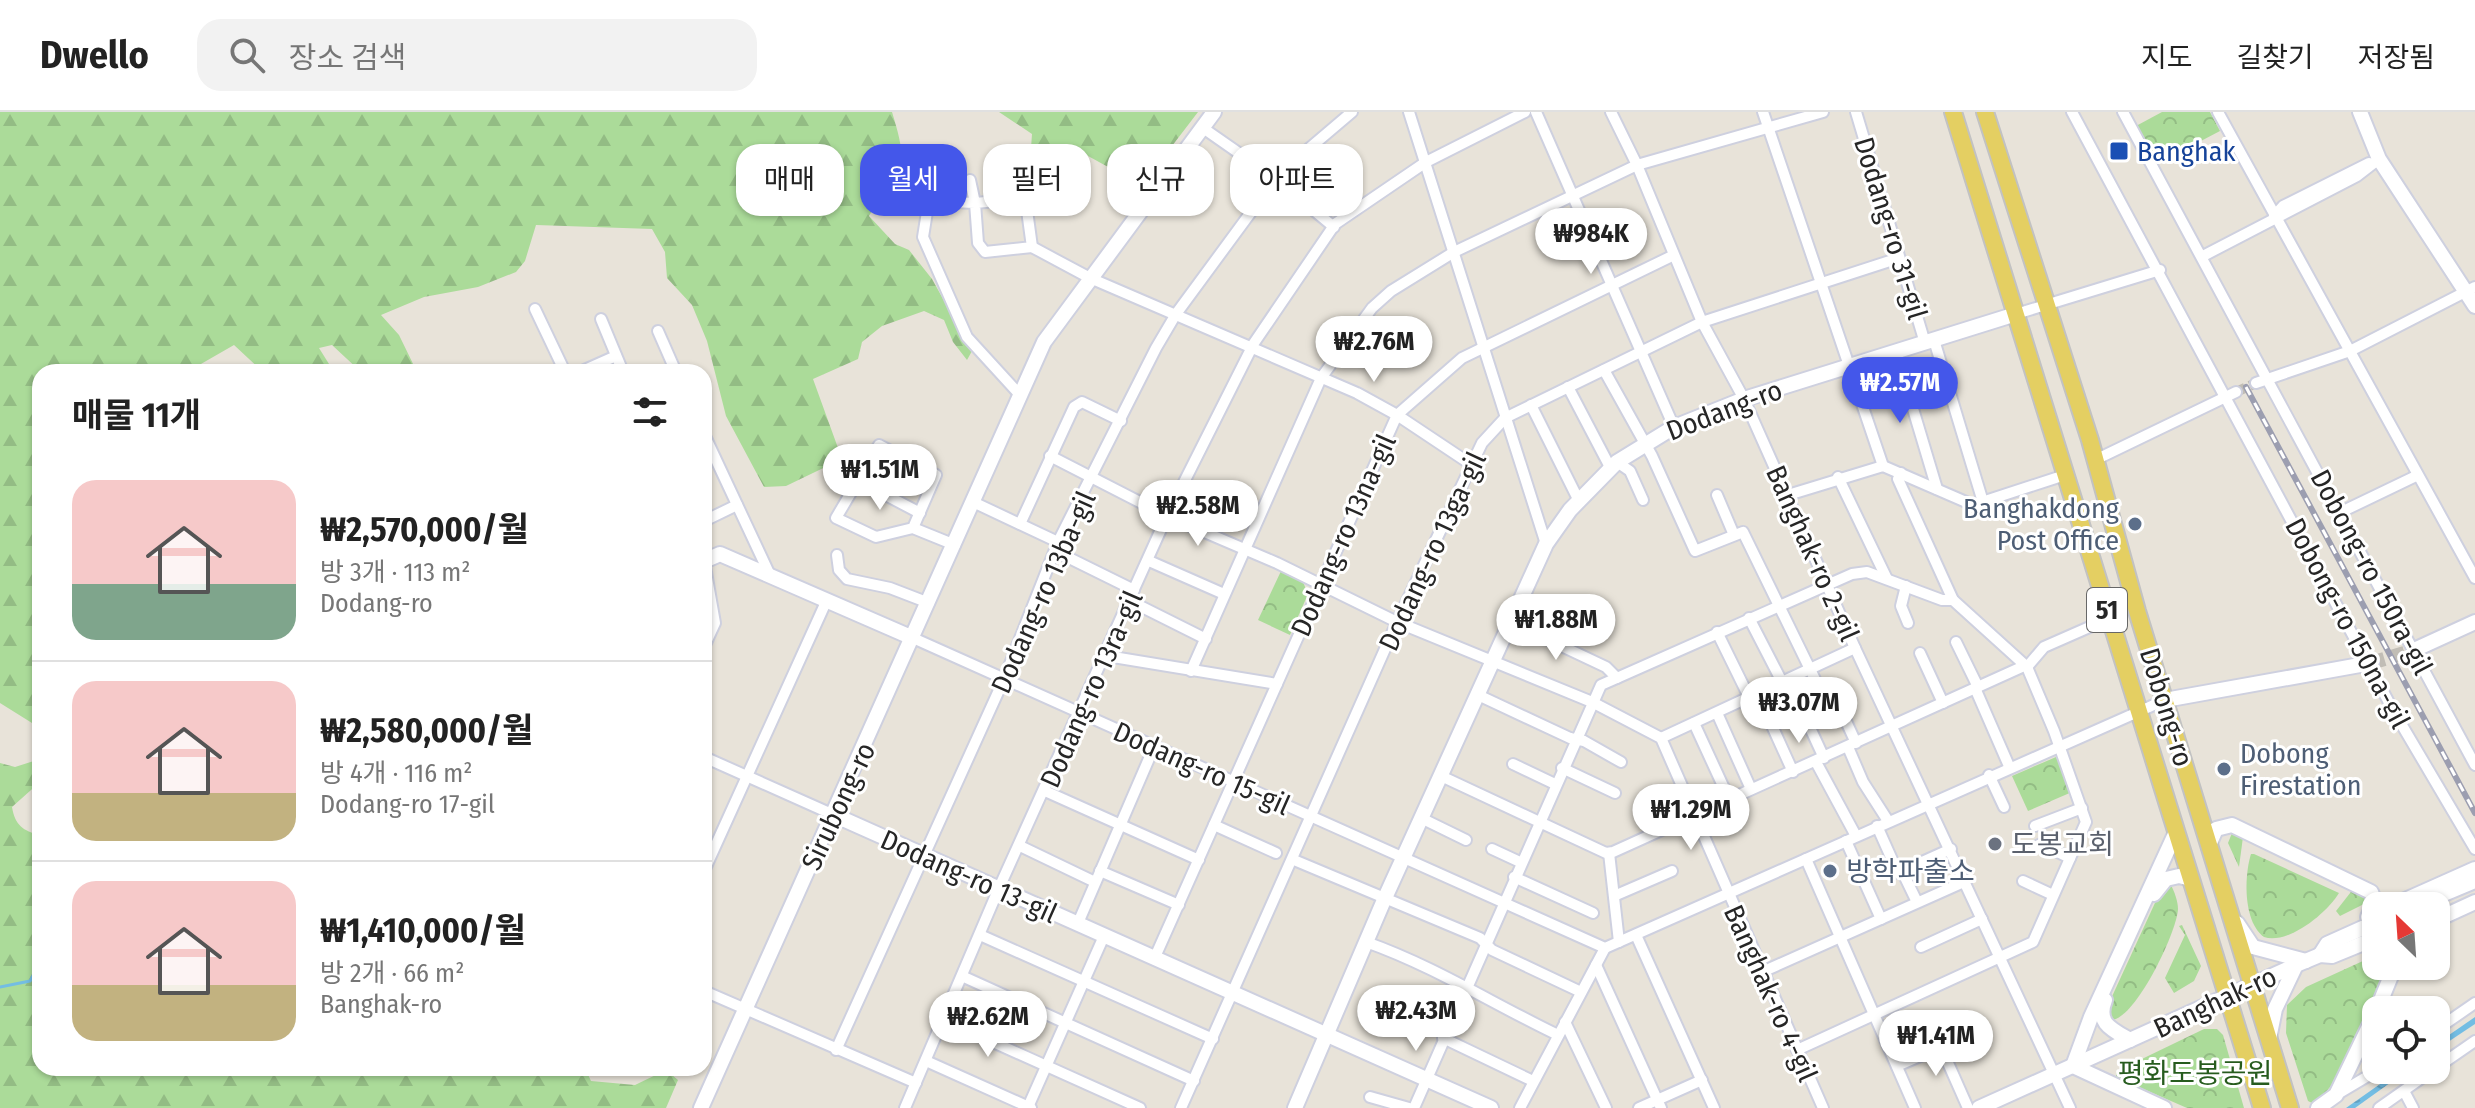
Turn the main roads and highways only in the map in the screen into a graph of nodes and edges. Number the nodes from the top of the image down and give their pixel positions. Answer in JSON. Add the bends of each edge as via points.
{"nodes":[{"id":1,"x":1214,"y":112,"type":"edge"},
{"id":2,"x":1953,"y":112,"type":"edge"},
{"id":3,"x":1985,"y":112,"type":"edge"},
{"id":4,"x":2360,"y":112,"type":"edge"},
{"id":5,"x":2470,"y":289,"type":"edge"},
{"id":6,"x":2475,"y":306,"type":"edge"},
{"id":7,"x":2016,"y":314,"type":"junction"},
{"id":8,"x":712,"y":558,"type":"edge"},
{"id":9,"x":2475,"y":622,"type":"edge"},
{"id":10,"x":913,"y":638,"type":"junction"},
{"id":11,"x":2414,"y":650,"type":"tunnel mouth"},
{"id":12,"x":2371,"y":663,"type":"tunnel mouth"},
{"id":13,"x":2165,"y":700,"type":"junction"},
{"id":14,"x":834,"y":815,"type":"junction"},
{"id":15,"x":2176,"y":832,"type":"junction"},
{"id":16,"x":2210,"y":843,"type":"junction"},
{"id":17,"x":2475,"y":869,"type":"edge"},
{"id":18,"x":2191,"y":879,"type":"junction"},
{"id":19,"x":2475,"y":881,"type":"edge"},
{"id":20,"x":2371,"y":892,"type":"edge"},
{"id":21,"x":2423,"y":892,"type":"edge"},
{"id":22,"x":2449,"y":892,"type":"edge"},
{"id":23,"x":2475,"y":895,"type":"edge"},
{"id":24,"x":2475,"y":902,"type":"edge"},
{"id":25,"x":2450,"y":906,"type":"edge"},
{"id":26,"x":2450,"y":914,"type":"edge"},
{"id":27,"x":2233,"y":916,"type":"junction"},
{"id":28,"x":2362,"y":928,"type":"edge"},
{"id":29,"x":2362,"y":941,"type":"edge"},
{"id":30,"x":2344,"y":944,"type":"junction"},
{"id":31,"x":2362,"y":953,"type":"edge"},
{"id":32,"x":2301,"y":963,"type":"junction"},
{"id":33,"x":2252,"y":984,"type":"junction"},
{"id":34,"x":2228,"y":996,"type":"junction"},
{"id":35,"x":1325,"y":1033,"type":"junction"},
{"id":36,"x":2269,"y":1039,"type":"junction"},
{"id":37,"x":2130,"y":1040,"type":"junction"},
{"id":38,"x":2362,"y":1040,"type":"edge"},
{"id":39,"x":2073,"y":1066,"type":"junction"},
{"id":40,"x":701,"y":1108,"type":"edge"},
{"id":41,"x":1295,"y":1108,"type":"edge"},
{"id":42,"x":1491,"y":1108,"type":"edge"},
{"id":43,"x":1979,"y":1108,"type":"edge"},
{"id":44,"x":2164,"y":1108,"type":"edge"},
{"id":45,"x":2262,"y":1108,"type":"edge"},
{"id":46,"x":2290,"y":1108,"type":"edge"},
{"id":47,"x":2318,"y":1108,"type":"edge"}],
"edges":[{"from":1,"to":10,"type":"main road","name":"Sirubong-ro","via":[[1044,342]]},
{"from":2,"to":7,"type":"main road","name":"Dobong-ro","number":"51"},
{"from":3,"to":13,"type":"main road","name":"Dobong-ro","number":"51"},
{"from":4,"to":5,"type":"main road","via":[[2379,159]]},
{"from":5,"to":6,"type":"main road"},
{"from":7,"to":15,"type":"main road","name":"Dobong-ro","number":"51"},
{"from":7,"to":35,"type":"main road","name":"Dodang-ro","via":[[1744,399],[1674,427],[1614,465],[1579,501],[1546,544]]},
{"from":8,"to":10,"type":"main road","via":[[720,554],[769,573]]},
{"from":9,"to":11,"type":"main road"},
{"from":10,"to":14,"type":"main road","name":"Sirubong-ro"},
{"from":12,"to":13,"type":"main road"},
{"from":13,"to":16,"type":"main road","name":"Dobong-ro","number":"51"},
{"from":14,"to":35,"type":"main road","name":"Dodang-ro 13-gil"},
{"from":14,"to":40,"type":"main road","name":"Sirubong-ro"},
{"from":15,"to":18,"type":"main road","name":"Dobong-ro","number":"51"},
{"from":15,"to":39,"type":"main road"},
{"from":16,"to":20,"type":"main road","via":[[2216,829],[2232,825]]},
{"from":16,"to":27,"type":"main road","name":"Dobong-ro","number":"51"},
{"from":17,"to":21,"type":"main road"},
{"from":18,"to":34,"type":"main road","name":"Dobong-ro","number":"51"},
{"from":18,"to":37,"type":"main road","via":[[2174,876],[2157,888],[2105,999],[2104,1023]]},
{"from":19,"to":22,"type":"main road"},
{"from":23,"to":25,"type":"main road"},
{"from":24,"to":26,"type":"main road"},
{"from":27,"to":32,"type":"main road","via":[[2253,947]]},
{"from":27,"to":33,"type":"main road","name":"Dobong-ro","number":"51"},
{"from":28,"to":30,"type":"main road","name":"Banghak-ro"},
{"from":29,"to":30,"type":"main road","name":"Banghak-ro"},
{"from":30,"to":31,"type":"main road"},
{"from":30,"to":32,"type":"main road","name":"Banghak-ro","via":[[2327,944],[2320,955]]},
{"from":32,"to":33,"type":"main road","name":"Banghak-ro"},
{"from":32,"to":36,"type":"main road","via":[[2275,1009]]},
{"from":33,"to":34,"type":"main road","name":"Banghak-ro"},
{"from":33,"to":36,"type":"main road","name":"Dobong-ro","number":"51"},
{"from":34,"to":37,"type":"main road","name":"Banghak-ro"},
{"from":34,"to":45,"type":"main road","name":"Dobong-ro","number":"51"},
{"from":35,"to":41,"type":"main road","name":"Dodang-ro"},
{"from":35,"to":42,"type":"main road","name":"Dodang-ro 13-gil"},
{"from":36,"to":46,"type":"main road","name":"Dobong-ro","number":"51"},
{"from":37,"to":39,"type":"main road","name":"Banghak-ro"},
{"from":38,"to":47,"type":"main road","via":[[2336,1095]]},
{"from":39,"to":43,"type":"main road","name":"Banghak-ro"},
{"from":39,"to":44,"type":"main road"}]}
